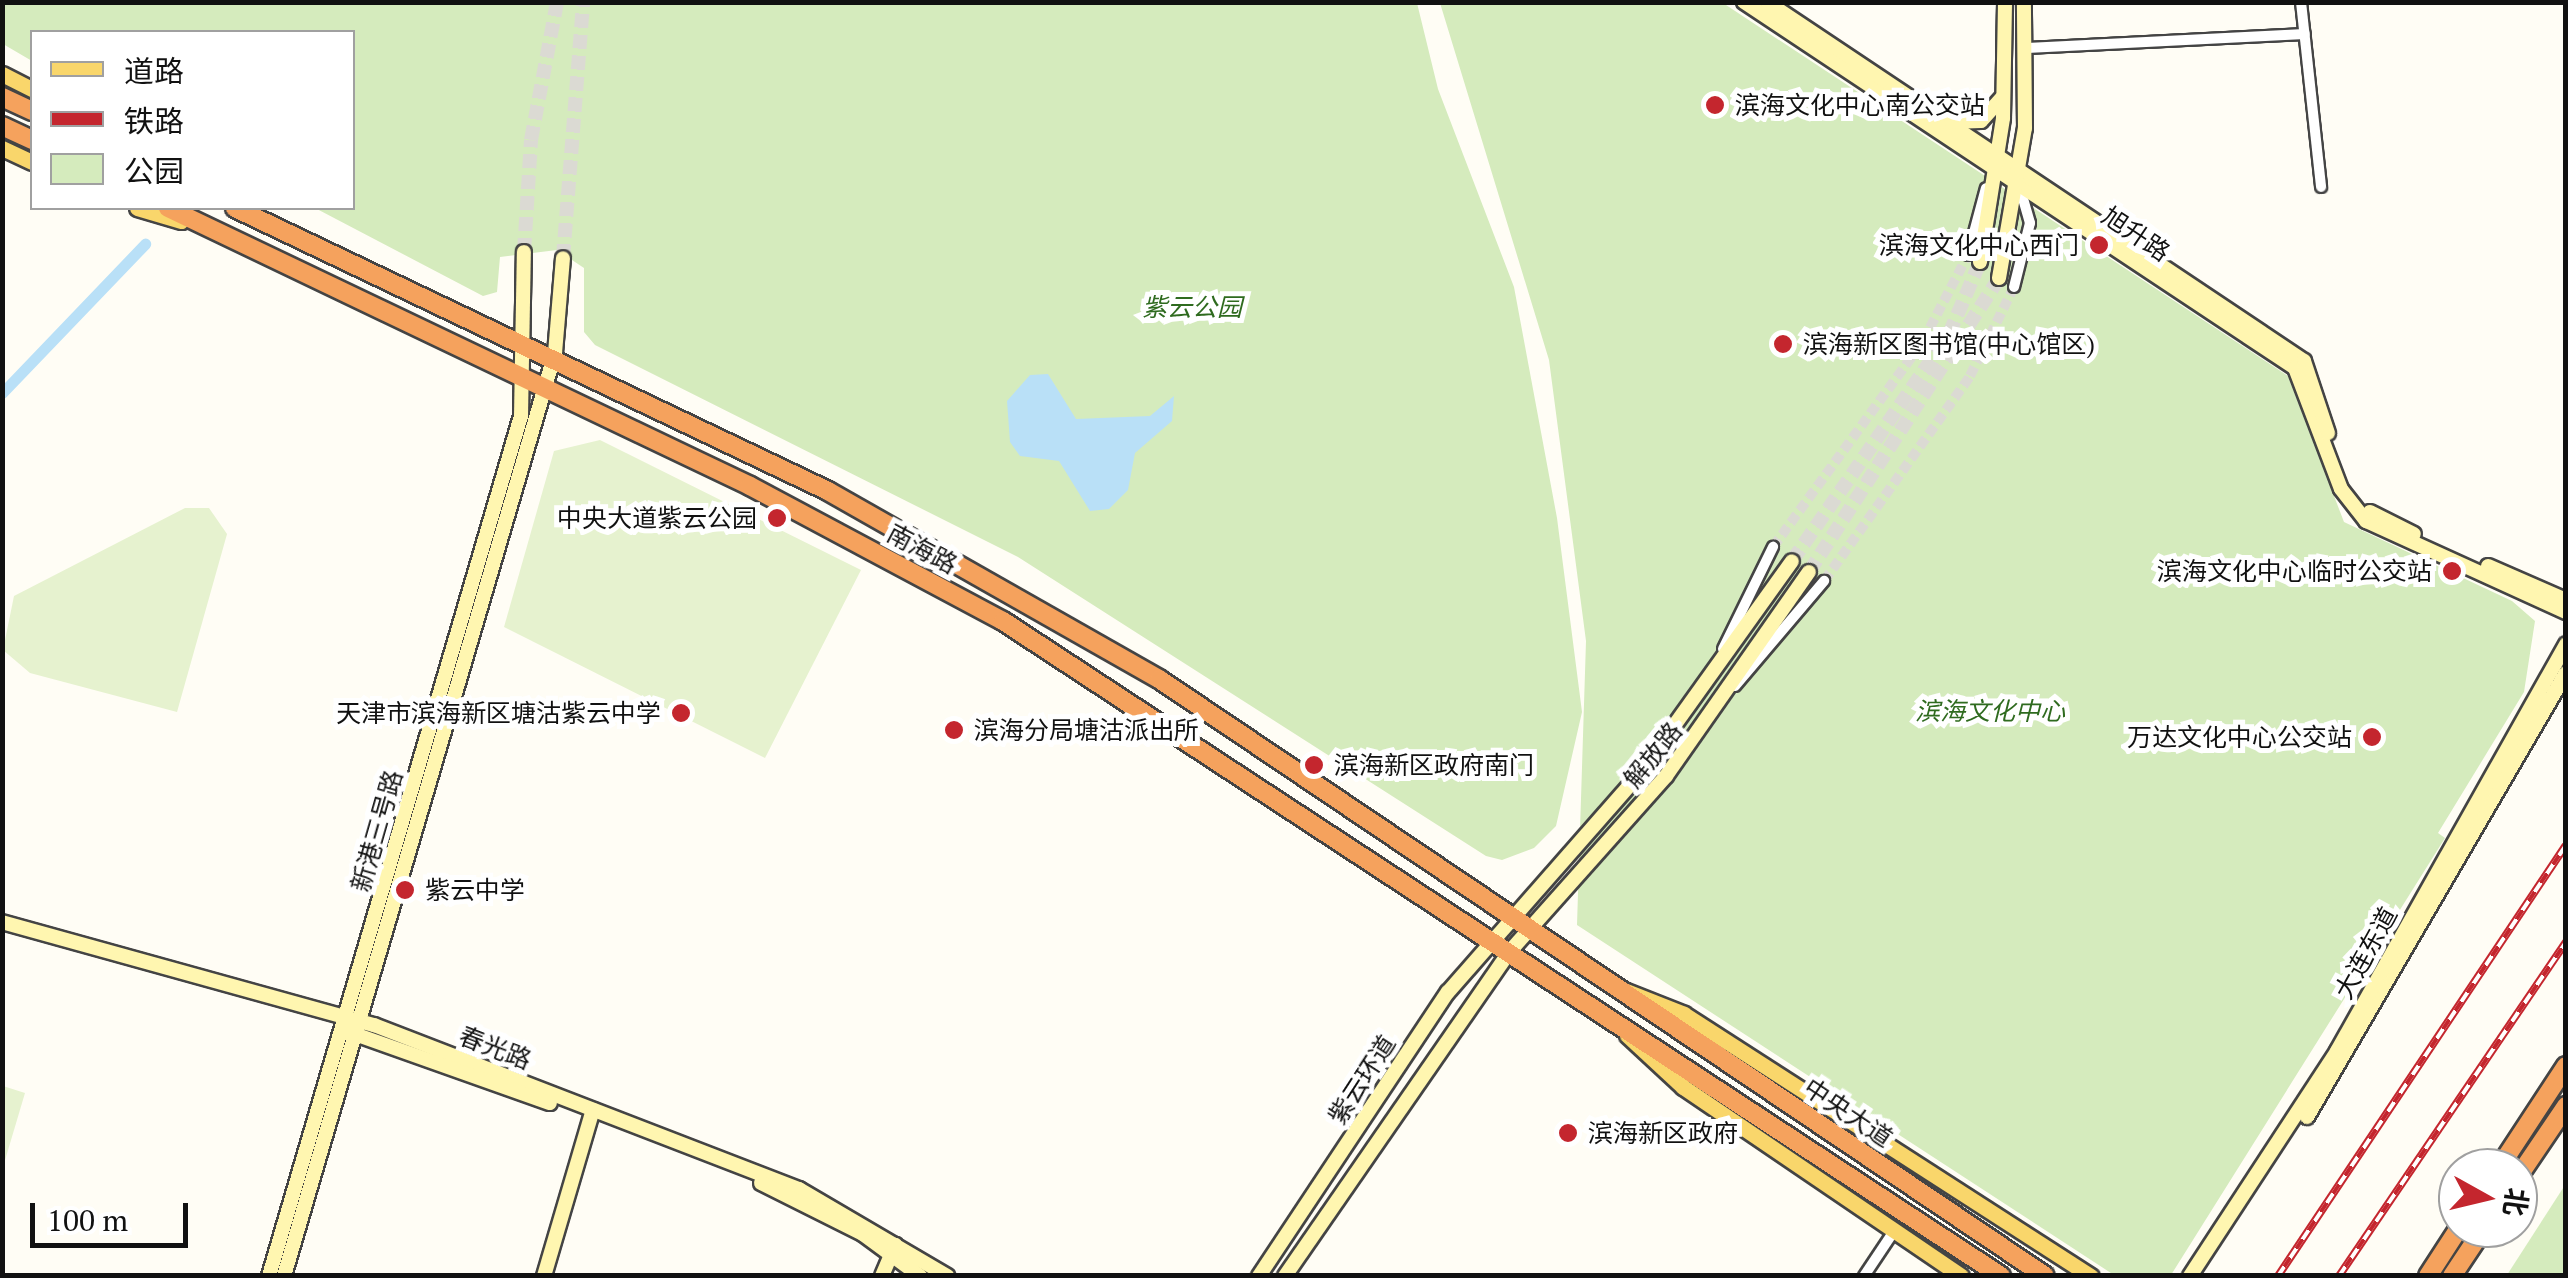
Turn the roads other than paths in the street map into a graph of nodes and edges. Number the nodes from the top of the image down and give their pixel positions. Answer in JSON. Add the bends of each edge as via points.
{"nodes":[{"id":1,"x":1744,"y":2,"type":"edge"},
{"id":2,"x":1767,"y":2,"type":"edge"},
{"id":3,"x":2005,"y":2,"type":"edge"},
{"id":4,"x":2024,"y":2,"type":"edge"},
{"id":5,"x":2301,"y":2,"type":"edge"},
{"id":6,"x":2304,"y":34,"type":"junction"},
{"id":7,"x":2026,"y":48,"type":"junction"},
{"id":8,"x":2,"y":74,"type":"edge"},
{"id":9,"x":2006,"y":82,"type":"junction"},
{"id":10,"x":30,"y":88,"type":"edge"},
{"id":11,"x":2,"y":96,"type":"edge"},
{"id":12,"x":30,"y":110,"type":"edge"},
{"id":13,"x":1942,"y":120,"type":"junction"},
{"id":14,"x":2,"y":126,"type":"edge"},
{"id":15,"x":30,"y":139,"type":"edge"},
{"id":16,"x":2,"y":148,"type":"edge"},
{"id":17,"x":30,"y":161,"type":"edge"},
{"id":18,"x":1998,"y":164,"type":"junction"},
{"id":19,"x":2020,"y":177,"type":"junction"},
{"id":20,"x":2321,"y":187,"type":"dead end"},
{"id":21,"x":144,"y":210,"type":"edge"},
{"id":22,"x":172,"y":210,"type":"edge"},
{"id":23,"x":239,"y":210,"type":"edge"},
{"id":24,"x":213,"y":230,"type":"junction"},
{"id":25,"x":524,"y":252,"type":"tunnel mouth"},
{"id":26,"x":563,"y":258,"type":"tunnel mouth"},
{"id":27,"x":1974,"y":259,"type":"tunnel mouth"},
{"id":28,"x":1999,"y":278,"type":"tunnel mouth"},
{"id":29,"x":2014,"y":287,"type":"tunnel mouth"},
{"id":30,"x":520,"y":338,"type":"junction"},
{"id":31,"x":555,"y":353,"type":"junction"},
{"id":32,"x":522,"y":374,"type":"junction"},
{"id":33,"x":543,"y":384,"type":"junction"},
{"id":34,"x":1773,"y":547,"type":"tunnel mouth"},
{"id":35,"x":2440,"y":550,"type":"junction"},
{"id":36,"x":1792,"y":560,"type":"tunnel mouth"},
{"id":37,"x":1809,"y":572,"type":"tunnel mouth"},
{"id":38,"x":1824,"y":581,"type":"tunnel mouth"},
{"id":39,"x":2566,"y":600,"type":"edge"},
{"id":40,"x":2566,"y":612,"type":"edge"},
{"id":41,"x":2566,"y":644,"type":"edge"},
{"id":42,"x":2566,"y":673,"type":"edge"},
{"id":43,"x":1713,"y":677,"type":"junction"},
{"id":44,"x":1734,"y":687,"type":"junction"},
{"id":45,"x":1511,"y":914,"type":"junction"},
{"id":46,"x":2,"y":922,"type":"edge"},
{"id":47,"x":1531,"y":928,"type":"junction"},
{"id":48,"x":2,"y":931,"type":"edge"},
{"id":49,"x":1491,"y":936,"type":"junction"},
{"id":50,"x":1511,"y":950,"type":"junction"},
{"id":51,"x":1624,"y":990,"type":"junction"},
{"id":52,"x":1608,"y":1013,"type":"junction"},
{"id":53,"x":350,"y":1027,"type":"junction"},
{"id":54,"x":2566,"y":1066,"type":"edge"},
{"id":55,"x":2566,"y":1106,"type":"edge"},
{"id":56,"x":591,"y":1114,"type":"junction"},
{"id":57,"x":2511,"y":1148,"type":"edge"},
{"id":58,"x":2538,"y":1148,"type":"edge"},
{"id":59,"x":1894,"y":1231,"type":"junction"},
{"id":60,"x":2447,"y":1248,"type":"edge"},
{"id":61,"x":2471,"y":1248,"type":"edge"},
{"id":62,"x":899,"y":1250,"type":"junction"},
{"id":63,"x":270,"y":1276,"type":"edge"},
{"id":64,"x":284,"y":1276,"type":"edge"},
{"id":65,"x":544,"y":1276,"type":"edge"},
{"id":66,"x":882,"y":1276,"type":"edge"},
{"id":67,"x":893,"y":1276,"type":"edge"},
{"id":68,"x":920,"y":1276,"type":"edge"},
{"id":69,"x":947,"y":1276,"type":"edge"},
{"id":70,"x":1259,"y":1276,"type":"edge"},
{"id":71,"x":1285,"y":1276,"type":"edge"},
{"id":72,"x":1864,"y":1276,"type":"edge"},
{"id":73,"x":1961,"y":1276,"type":"edge"},
{"id":74,"x":2001,"y":1276,"type":"edge"},
{"id":75,"x":2045,"y":1276,"type":"edge"},
{"id":76,"x":2091,"y":1276,"type":"edge"},
{"id":77,"x":2190,"y":1276,"type":"edge"},
{"id":78,"x":2201,"y":1276,"type":"edge"},
{"id":79,"x":2428,"y":1276,"type":"edge"},
{"id":80,"x":2452,"y":1276,"type":"edge"}],
"edges":[{"from":1,"to":18,"type":"street","name":"旭升路"},
{"from":2,"to":13,"type":"street","name":"旭升路"},
{"from":3,"to":9,"type":"street"},
{"from":4,"to":7,"type":"street"},
{"from":5,"to":6,"type":"street"},
{"from":6,"to":7,"type":"street"},
{"from":6,"to":20,"type":"street"},
{"from":7,"to":19,"type":"street"},
{"from":8,"to":10,"type":"main road"},
{"from":9,"to":13,"type":"street","via":[[1981,121]]},
{"from":9,"to":18,"type":"street"},
{"from":11,"to":12,"type":"highway"},
{"from":13,"to":18,"type":"street","name":"旭升路"},
{"from":14,"to":15,"type":"highway"},
{"from":16,"to":17,"type":"main road"},
{"from":18,"to":19,"type":"street","name":"旭升路"},
{"from":18,"to":27,"type":"street"},
{"from":19,"to":28,"type":"street"},
{"from":19,"to":29,"type":"street","via":[[2030,223]]},
{"from":19,"to":35,"type":"street","name":"旭升路","via":[[2295,368],[2351,506]]},
{"from":21,"to":24,"type":"main road"},
{"from":22,"to":24,"type":"highway","name":"南海路"},
{"from":23,"to":30,"type":"highway","name":"南海路"},
{"from":24,"to":32,"type":"highway","name":"南海路"},
{"from":25,"to":30,"type":"street","name":"新港三号路"},
{"from":26,"to":31,"type":"street","name":"新港三号路"},
{"from":30,"to":31,"type":"highway","name":"南海路"},
{"from":30,"to":32,"type":"street","name":"新港三号路"},
{"from":31,"to":33,"type":"street","name":"新港三号路"},
{"from":31,"to":45,"type":"highway","name":"南海路","via":[[828,491],[1142,669]]},
{"from":32,"to":33,"type":"highway","name":"南海路"},
{"from":32,"to":53,"type":"street","name":"新港三号路","via":[[521,416]]},
{"from":33,"to":49,"type":"highway","name":"南海路","via":[[1003,621]]},
{"from":33,"to":53,"type":"street","name":"新港三号路"},
{"from":34,"to":43,"type":"street"},
{"from":35,"to":39,"type":"street"},
{"from":35,"to":40,"type":"street"},
{"from":36,"to":43,"type":"street","name":"解放路"},
{"from":37,"to":44,"type":"street","name":"解放路"},
{"from":38,"to":44,"type":"street"},
{"from":41,"to":77,"type":"street","name":"大连东道","via":[[2337,1051]]},
{"from":42,"to":78,"type":"street","name":"大连东道","via":[[2328,1086]]},
{"from":43,"to":45,"type":"street","name":"解放路","via":[[1598,824]]},
{"from":44,"to":47,"type":"street","name":"解放路"},
{"from":45,"to":47,"type":"highway","name":"南海路"},
{"from":45,"to":49,"type":"street","name":"紫云环道"},
{"from":46,"to":53,"type":"street","name":"春光路"},
{"from":47,"to":50,"type":"street","name":"解放路"},
{"from":47,"to":51,"type":"highway","name":"南海路"},
{"from":48,"to":53,"type":"street","name":"春光路"},
{"from":49,"to":50,"type":"highway","name":"南海路"},
{"from":49,"to":70,"type":"street","name":"紫云环道"},
{"from":50,"to":52,"type":"highway","name":"南海路"},
{"from":50,"to":71,"type":"street","name":"紫云环道"},
{"from":51,"to":75,"type":"highway","name":"中央大道"},
{"from":51,"to":76,"type":"main road","via":[[1684,1014]]},
{"from":52,"to":59,"type":"main road","via":[[1683,1087]]},
{"from":52,"to":74,"type":"highway","name":"中央大道"},
{"from":53,"to":56,"type":"street","name":"春光路"},
{"from":53,"to":63,"type":"street","name":"新港三号路"},
{"from":53,"to":64,"type":"street","name":"新港三号路"},
{"from":54,"to":57,"type":"highway"},
{"from":55,"to":58,"type":"highway"},
{"from":56,"to":62,"type":"street","name":"春光路","via":[[799,1189]]},
{"from":56,"to":65,"type":"street"},
{"from":59,"to":72,"type":"street"},
{"from":59,"to":73,"type":"main road"},
{"from":60,"to":79,"type":"highway"},
{"from":61,"to":80,"type":"highway"},
{"from":62,"to":66,"type":"street"},
{"from":62,"to":67,"type":"street"},
{"from":62,"to":68,"type":"street","name":"春光路"},
{"from":62,"to":69,"type":"street","name":"春光路"}]}
